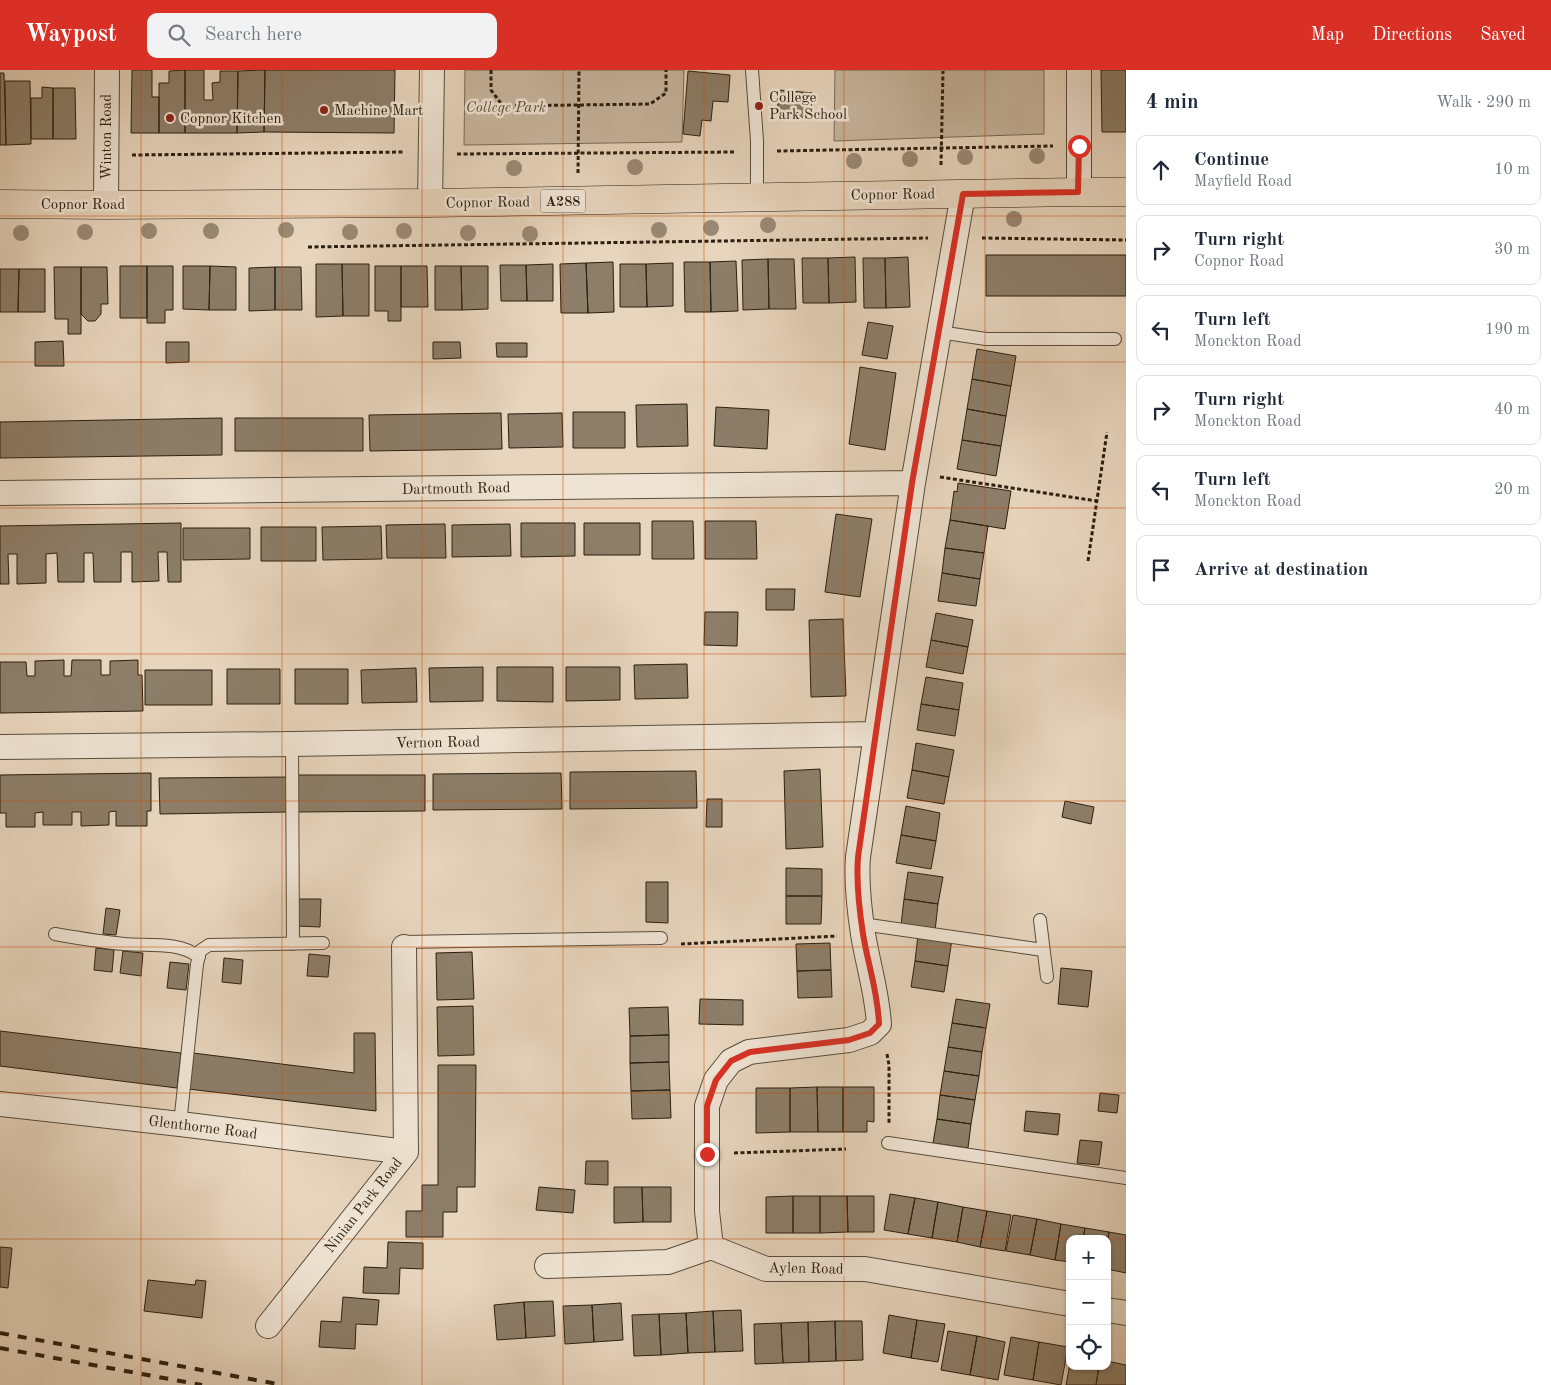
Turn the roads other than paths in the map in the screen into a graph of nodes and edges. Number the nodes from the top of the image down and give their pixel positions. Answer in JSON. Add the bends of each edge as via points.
{"nodes":[{"id":1,"x":107,"y":70,"type":"edge"},
{"id":2,"x":432,"y":70,"type":"edge"},
{"id":3,"x":752,"y":70,"type":"edge"},
{"id":4,"x":1079,"y":70,"type":"edge"},
{"id":5,"x":1078,"y":192,"type":"junction"},
{"id":6,"x":1126,"y":192,"type":"edge"},
{"id":7,"x":952,"y":194,"type":"junction"},
{"id":8,"x":757,"y":196,"type":"junction"},
{"id":9,"x":430,"y":203,"type":"junction"},
{"id":10,"x":0,"y":204,"type":"edge"},
{"id":11,"x":106,"y":205,"type":"junction"},
{"id":12,"x":939,"y":332,"type":"junction"},
{"id":13,"x":1115,"y":339,"type":"dead end"},
{"id":14,"x":914,"y":478,"type":"junction"},
{"id":15,"x":0,"y":493,"type":"edge"},
{"id":16,"x":876,"y":734,"type":"junction"},
{"id":17,"x":292,"y":744,"type":"junction"},
{"id":18,"x":0,"y":747,"type":"edge"},
{"id":19,"x":1040,"y":920,"type":"dead end"},
{"id":20,"x":862,"y":924,"type":"junction"},
{"id":21,"x":55,"y":934,"type":"dead end"},
{"id":22,"x":661,"y":938,"type":"dead end"},
{"id":23,"x":323,"y":943,"type":"dead end"},
{"id":24,"x":294,"y":944,"type":"junction"},
{"id":25,"x":404,"y":947,"type":"joint"},
{"id":26,"x":1044,"y":950,"type":"junction"},
{"id":27,"x":199,"y":957,"type":"junction"},
{"id":28,"x":1047,"y":977,"type":"dead end"},
{"id":29,"x":0,"y":1104,"type":"edge"},
{"id":30,"x":180,"y":1124,"type":"junction"},
{"id":31,"x":888,"y":1143,"type":"road end"},
{"id":32,"x":406,"y":1152,"type":"junction"},
{"id":33,"x":1126,"y":1178,"type":"edge"},
{"id":34,"x":711,"y":1247,"type":"junction"},
{"id":35,"x":547,"y":1266,"type":"dead end"},
{"id":36,"x":1066,"y":1303,"type":"edge"},
{"id":37,"x":1111,"y":1311,"type":"edge"},
{"id":38,"x":1126,"y":1313,"type":"edge"},
{"id":39,"x":268,"y":1326,"type":"dead end"}],
"edges":[{"from":1,"to":11,"type":"street","name":"Winton Road"},
{"from":2,"to":9,"type":"street"},
{"from":3,"to":8,"type":"lane"},
{"from":4,"to":5,"type":"street"},
{"from":5,"to":6,"type":"main road","name":"Copnor Road","number":"A288"},
{"from":5,"to":7,"type":"main road","name":"Copnor Road","number":"A288"},
{"from":7,"to":8,"type":"main road","name":"Copnor Road","number":"A288"},
{"from":7,"to":12,"type":"street"},
{"from":8,"to":9,"type":"main road","name":"Copnor Road","number":"A288"},
{"from":9,"to":11,"type":"main road","name":"Copnor Road","number":"A288"},
{"from":10,"to":11,"type":"main road","name":"Copnor Road","number":"A288"},
{"from":12,"to":13,"type":"lane","via":[[986,339]]},
{"from":12,"to":14,"type":"street"},
{"from":14,"to":15,"type":"street","name":"Dartmouth Road"},
{"from":14,"to":16,"type":"street"},
{"from":16,"to":17,"type":"street","name":"Vernon Road"},
{"from":16,"to":20,"type":"street","via":[[856,884]]},
{"from":17,"to":18,"type":"street","name":"Vernon Road"},
{"from":17,"to":24,"type":"lane"},
{"from":19,"to":26,"type":"lane"},
{"from":20,"to":26,"type":"lane"},
{"from":20,"to":34,"type":"street","via":[[878,1000],[879,1024],[870,1033],[849,1040],[750,1052],[731,1061],[716,1080],[707,1106],[707,1211]]},
{"from":21,"to":27,"type":"lane","via":[[123,944],[174,947]]},
{"from":22,"to":25,"type":"lane","via":[[402,942]]},
{"from":23,"to":24,"type":"lane"},
{"from":24,"to":27,"type":"lane","via":[[209,945]]},
{"from":25,"to":32,"type":"street","name":"Ninian Park Road"},
{"from":26,"to":28,"type":"lane"},
{"from":27,"to":30,"type":"lane"},
{"from":29,"to":30,"type":"street","name":"Glenthorne Road"},
{"from":30,"to":32,"type":"street","name":"Glenthorne Road"},
{"from":31,"to":33,"type":"lane"},
{"from":32,"to":39,"type":"street","name":"Ninian Park Road"},
{"from":34,"to":35,"type":"street","via":[[668,1262]]},
{"from":34,"to":36,"type":"street","name":"Aylen Road","via":[[766,1269],[865,1270]]},
{"from":37,"to":38,"type":"street"}]}
